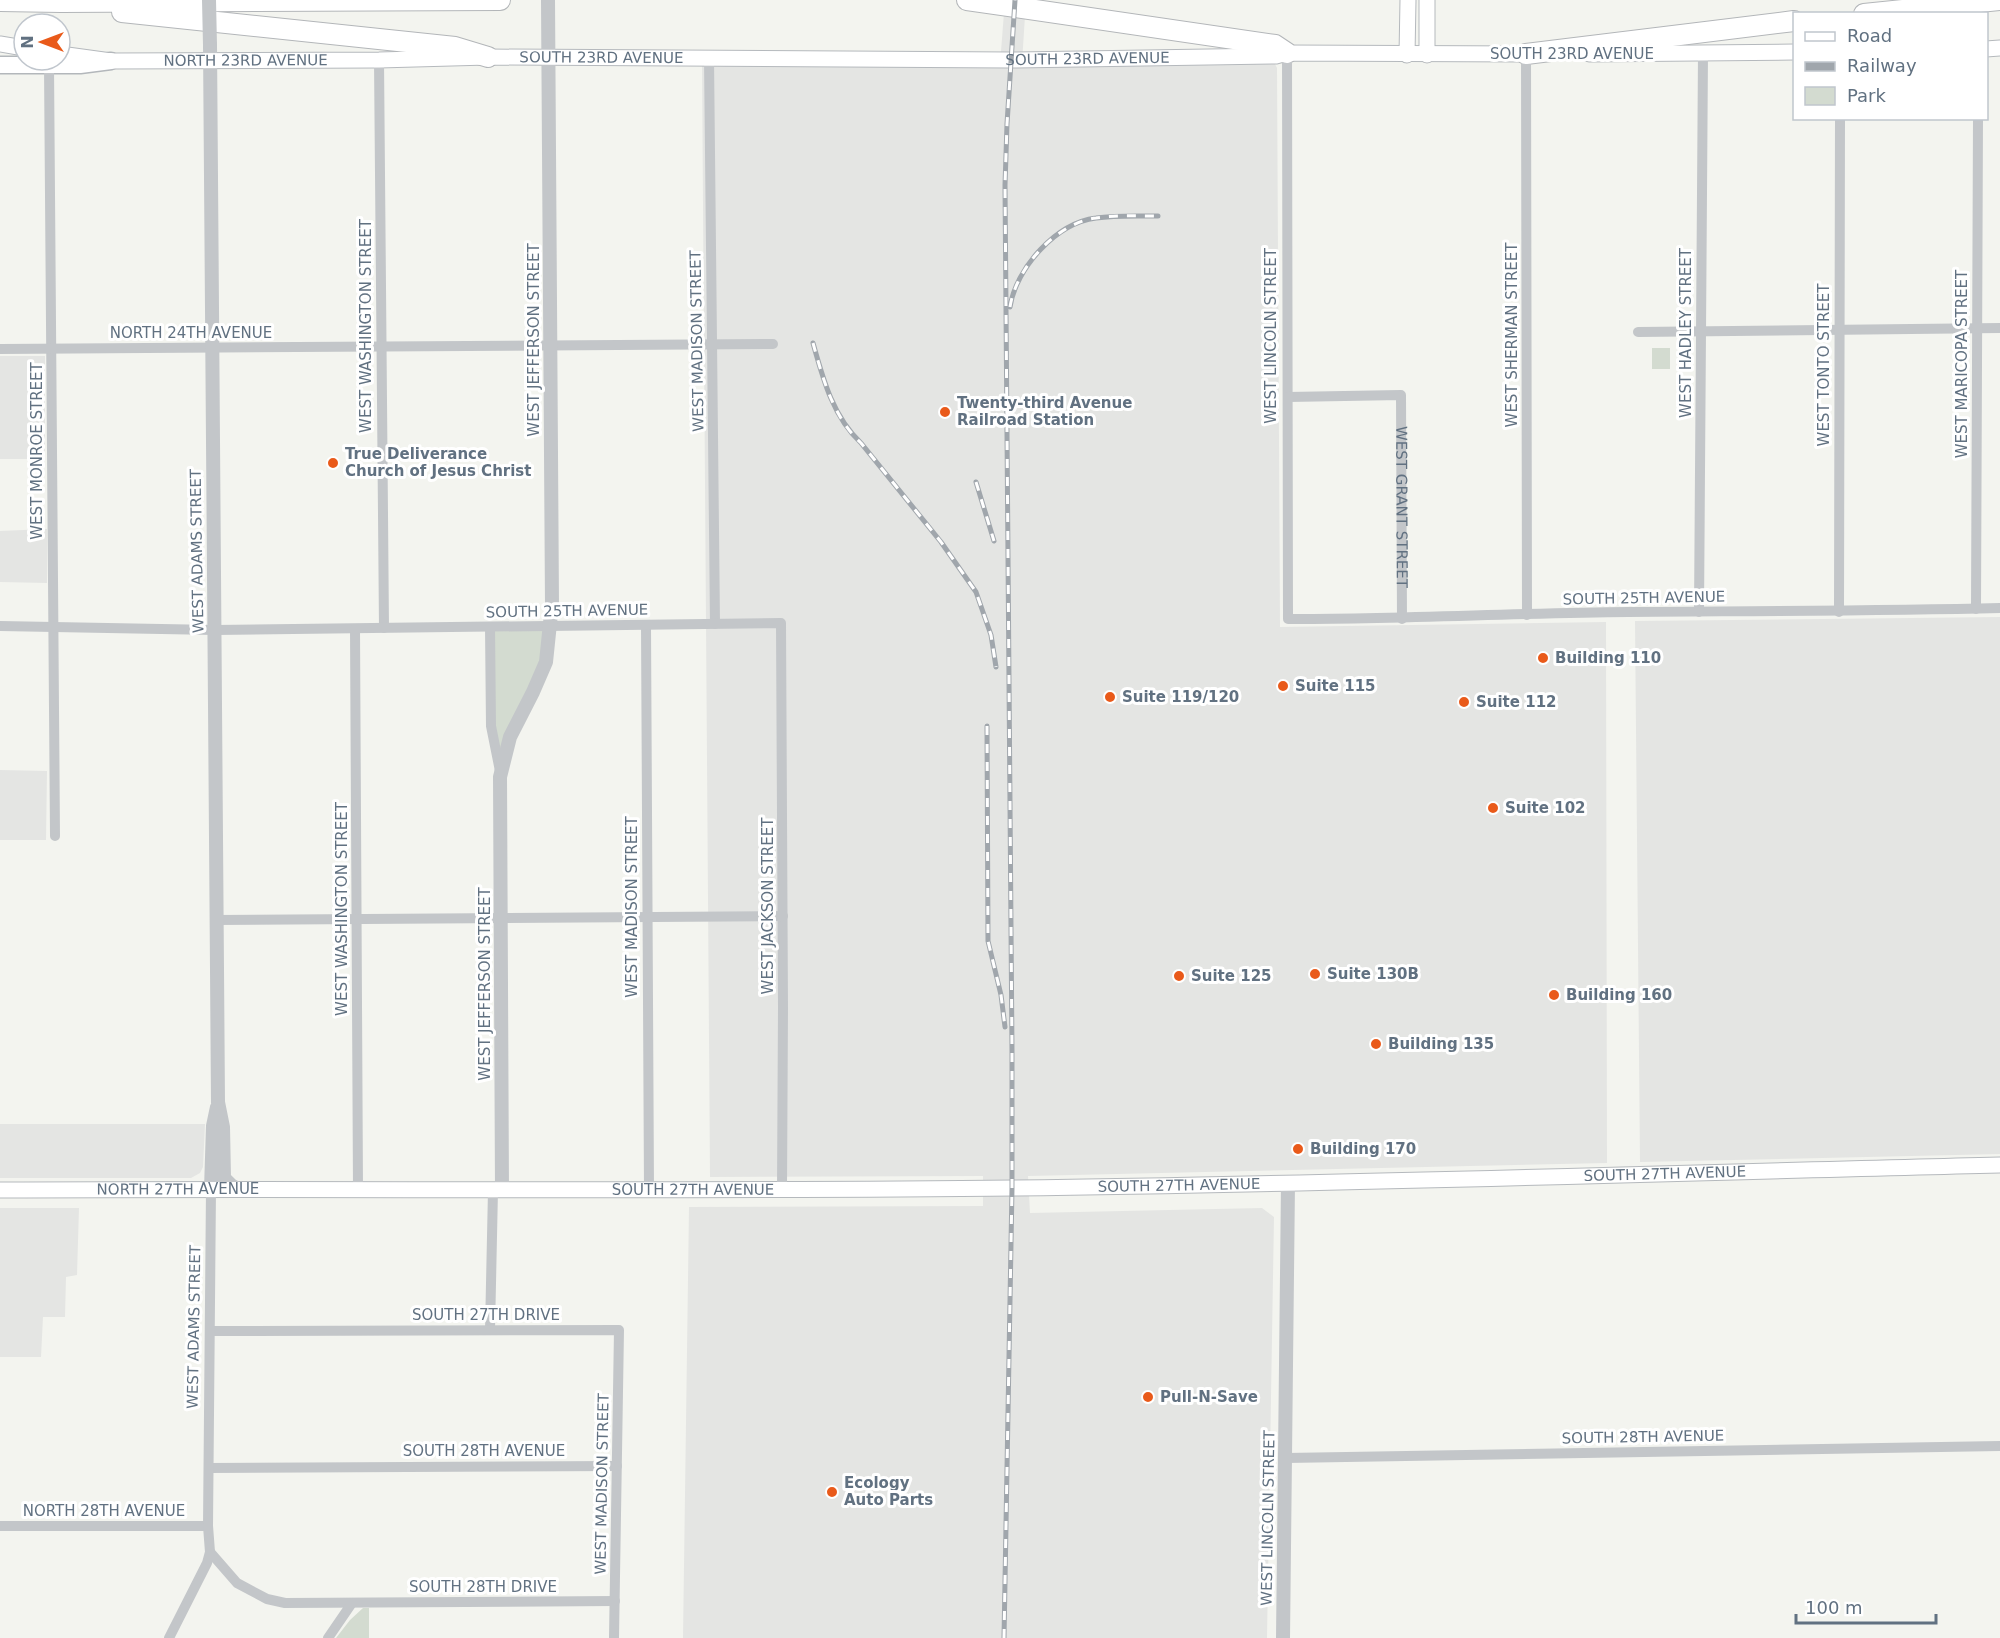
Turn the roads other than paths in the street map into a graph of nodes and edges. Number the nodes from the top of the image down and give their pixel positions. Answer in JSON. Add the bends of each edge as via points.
{"nodes":[{"id":1,"x":209,"y":0,"type":"edge"},
{"id":2,"x":500,"y":0,"type":"edge"},
{"id":3,"x":548,"y":0,"type":"edge"},
{"id":4,"x":967,"y":0,"type":"edge"},
{"id":5,"x":1408,"y":0,"type":"edge"},
{"id":6,"x":1427,"y":0,"type":"edge"},
{"id":7,"x":1999,"y":0,"type":"edge"},
{"id":8,"x":0,"y":1,"type":"edge"},
{"id":9,"x":61,"y":2,"type":"junction"},
{"id":10,"x":1883,"y":12,"type":"edge"},
{"id":11,"x":1793,"y":21,"type":"edge"},
{"id":12,"x":1287,"y":52,"type":"junction"},
{"id":13,"x":1793,"y":52,"type":"edge"},
{"id":14,"x":1703,"y":53,"type":"junction"},
{"id":15,"x":1526,"y":54,"type":"junction"},
{"id":16,"x":1407,"y":55,"type":"junction"},
{"id":17,"x":1427,"y":55,"type":"junction"},
{"id":18,"x":488,"y":57,"type":"junction"},
{"id":19,"x":549,"y":57,"type":"junction"},
{"id":20,"x":709,"y":58,"type":"junction"},
{"id":21,"x":379,"y":60,"type":"junction"},
{"id":22,"x":111,"y":61,"type":"joint"},
{"id":23,"x":210,"y":61,"type":"junction"},
{"id":24,"x":72,"y":63,"type":"edge"},
{"id":25,"x":54,"y":72,"type":"edge"},
{"id":26,"x":1840,"y":120,"type":"edge"},
{"id":27,"x":1978,"y":120,"type":"edge"},
{"id":28,"x":1977,"y":328,"type":"junction"},
{"id":29,"x":2000,"y":328,"type":"edge"},
{"id":30,"x":1701,"y":330,"type":"junction"},
{"id":31,"x":1839,"y":330,"type":"junction"},
{"id":32,"x":1638,"y":332,"type":"dead end"},
{"id":33,"x":773,"y":344,"type":"dead end"},
{"id":34,"x":712,"y":345,"type":"junction"},
{"id":35,"x":381,"y":347,"type":"junction"},
{"id":36,"x":550,"y":347,"type":"junction"},
{"id":37,"x":0,"y":348,"type":"edge"},
{"id":38,"x":212,"y":348,"type":"junction"},
{"id":39,"x":52,"y":349,"type":"junction"},
{"id":40,"x":1288,"y":397,"type":"junction"},
{"id":41,"x":2000,"y":608,"type":"edge"},
{"id":42,"x":1976,"y":609,"type":"junction"},
{"id":43,"x":1699,"y":612,"type":"junction"},
{"id":44,"x":1839,"y":612,"type":"junction"},
{"id":45,"x":1527,"y":615,"type":"junction"},
{"id":46,"x":1288,"y":619,"type":"joint"},
{"id":47,"x":1402,"y":619,"type":"junction"},
{"id":48,"x":781,"y":623,"type":"joint"},
{"id":49,"x":715,"y":624,"type":"junction"},
{"id":50,"x":646,"y":625,"type":"junction"},
{"id":51,"x":0,"y":626,"type":"edge"},
{"id":52,"x":550,"y":626,"type":"junction"},
{"id":53,"x":53,"y":627,"type":"junction"},
{"id":54,"x":490,"y":627,"type":"junction"},
{"id":55,"x":384,"y":628,"type":"junction"},
{"id":56,"x":355,"y":629,"type":"junction"},
{"id":57,"x":214,"y":630,"type":"junction"},
{"id":58,"x":500,"y":777,"type":"junction"},
{"id":59,"x":55,"y":836,"type":"dead end"},
{"id":60,"x":783,"y":916,"type":"junction"},
{"id":61,"x":648,"y":917,"type":"junction"},
{"id":62,"x":501,"y":919,"type":"junction"},
{"id":63,"x":216,"y":920,"type":"junction"},
{"id":64,"x":357,"y":920,"type":"junction"},
{"id":65,"x":218,"y":1102,"type":"junction"},
{"id":66,"x":2000,"y":1165,"type":"edge"},
{"id":67,"x":1288,"y":1183,"type":"junction"},
{"id":68,"x":212,"y":1189,"type":"junction"},
{"id":69,"x":238,"y":1189,"type":"junction"},
{"id":70,"x":358,"y":1189,"type":"junction"},
{"id":71,"x":782,"y":1189,"type":"junction"},
{"id":72,"x":0,"y":1190,"type":"edge"},
{"id":73,"x":497,"y":1190,"type":"junction"},
{"id":74,"x":649,"y":1190,"type":"junction"},
{"id":75,"x":490,"y":1330,"type":"junction"},
{"id":76,"x":620,"y":1330,"type":"joint"},
{"id":77,"x":211,"y":1331,"type":"junction"},
{"id":78,"x":2000,"y":1446,"type":"edge"},
{"id":79,"x":1286,"y":1458,"type":"junction"},
{"id":80,"x":617,"y":1466,"type":"junction"},
{"id":81,"x":209,"y":1468,"type":"junction"},
{"id":82,"x":0,"y":1526,"type":"edge"},
{"id":83,"x":208,"y":1526,"type":"junction"},
{"id":84,"x":210,"y":1552,"type":"junction"},
{"id":85,"x":615,"y":1601,"type":"junction"},
{"id":86,"x":352,"y":1603,"type":"junction"},
{"id":87,"x":169,"y":1638,"type":"edge"},
{"id":88,"x":328,"y":1638,"type":"edge"},
{"id":89,"x":614,"y":1638,"type":"edge"},
{"id":90,"x":1283,"y":1638,"type":"edge"}],
"edges":[{"from":1,"to":23,"type":"street","name":"WEST ADAMS STREET","bridge":true},
{"from":2,"to":9,"type":"highway"},
{"from":3,"to":19,"type":"street","name":"WEST JEFFERSON STREET"},
{"from":4,"to":12,"type":"highway","via":[[1275,45]]},
{"from":5,"to":16,"type":"main road"},
{"from":6,"to":17,"type":"main road"},
{"from":7,"to":10,"type":"highway"},
{"from":8,"to":9,"type":"highway"},
{"from":9,"to":18,"type":"highway","via":[[455,47]]},
{"from":11,"to":15,"type":"highway"},
{"from":12,"to":16,"type":"main road","name":"SOUTH 23RD AVENUE"},
{"from":12,"to":20,"type":"main road","name":"SOUTH 23RD AVENUE","via":[[1276,56],[1011,60]]},
{"from":12,"to":40,"type":"street","name":"WEST LINCOLN STREET"},
{"from":13,"to":14,"type":"main road","name":"SOUTH 23RD AVENUE"},
{"from":14,"to":15,"type":"main road","name":"SOUTH 23RD AVENUE"},
{"from":14,"to":30,"type":"street","name":"WEST HADLEY STREET"},
{"from":15,"to":17,"type":"main road","name":"SOUTH 23RD AVENUE"},
{"from":15,"to":45,"type":"street","name":"WEST SHERMAN STREET"},
{"from":16,"to":17,"type":"main road","name":"SOUTH 23RD AVENUE"},
{"from":18,"to":19,"type":"main road","name":"SOUTH 23RD AVENUE"},
{"from":18,"to":21,"type":"main road","name":"SOUTH 23RD AVENUE"},
{"from":19,"to":20,"type":"main road","name":"SOUTH 23RD AVENUE"},
{"from":19,"to":36,"type":"street","name":"WEST JEFFERSON STREET"},
{"from":20,"to":34,"type":"street","name":"WEST MADISON STREET"},
{"from":21,"to":23,"type":"main road","name":"NORTH 23RD AVENUE"},
{"from":21,"to":35,"type":"street","name":"WEST WASHINGTON STREET"},
{"from":22,"to":23,"type":"main road","name":"NORTH 23RD AVENUE"},
{"from":22,"to":24,"type":"main road"},
{"from":23,"to":38,"type":"street","name":"WEST ADAMS STREET"},
{"from":25,"to":39,"type":"street","name":"WEST MONROE STREET"},
{"from":26,"to":31,"type":"street","name":"WEST TONTO STREET"},
{"from":27,"to":28,"type":"street","name":"WEST MARICOPA STREET"},
{"from":28,"to":29,"type":"street"},
{"from":28,"to":31,"type":"street"},
{"from":28,"to":42,"type":"street","name":"WEST MARICOPA STREET"},
{"from":30,"to":31,"type":"street"},
{"from":30,"to":32,"type":"street"},
{"from":30,"to":43,"type":"street","name":"WEST HADLEY STREET"},
{"from":31,"to":44,"type":"street","name":"WEST TONTO STREET"},
{"from":33,"to":34,"type":"street","name":"NORTH 24TH AVENUE"},
{"from":34,"to":36,"type":"street","name":"NORTH 24TH AVENUE"},
{"from":34,"to":49,"type":"street","name":"WEST MADISON STREET"},
{"from":35,"to":36,"type":"street","name":"NORTH 24TH AVENUE"},
{"from":35,"to":38,"type":"street","name":"NORTH 24TH AVENUE"},
{"from":35,"to":55,"type":"street","name":"WEST WASHINGTON STREET"},
{"from":36,"to":52,"type":"street","name":"WEST JEFFERSON STREET"},
{"from":37,"to":39,"type":"street","name":"NORTH 24TH AVENUE"},
{"from":38,"to":39,"type":"street","name":"NORTH 24TH AVENUE"},
{"from":38,"to":57,"type":"street","name":"WEST ADAMS STREET"},
{"from":39,"to":53,"type":"street","name":"WEST MONROE STREET"},
{"from":40,"to":46,"type":"street","name":"WEST LINCOLN STREET"},
{"from":40,"to":47,"type":"street","name":"WEST GRANT STREET","via":[[1401,395]]},
{"from":41,"to":42,"type":"street","name":"SOUTH 25TH AVENUE"},
{"from":42,"to":44,"type":"street","name":"SOUTH 25TH AVENUE"},
{"from":43,"to":44,"type":"street","name":"SOUTH 25TH AVENUE"},
{"from":43,"to":45,"type":"street","name":"SOUTH 25TH AVENUE"},
{"from":45,"to":47,"type":"street","name":"SOUTH 25TH AVENUE"},
{"from":46,"to":47,"type":"street","name":"SOUTH 25TH AVENUE"},
{"from":48,"to":49,"type":"street","name":"SOUTH 25TH AVENUE"},
{"from":48,"to":60,"type":"street","name":"WEST JACKSON STREET"},
{"from":49,"to":50,"type":"street","name":"SOUTH 25TH AVENUE"},
{"from":50,"to":52,"type":"street","name":"SOUTH 25TH AVENUE"},
{"from":50,"to":61,"type":"street","name":"WEST MADISON STREET"},
{"from":51,"to":53,"type":"street","name":"SOUTH 25TH AVENUE"},
{"from":52,"to":54,"type":"street","name":"SOUTH 25TH AVENUE"},
{"from":52,"to":58,"type":"street","name":"WEST JEFFERSON STREET","via":[[546,662],[510,736]]},
{"from":53,"to":57,"type":"street","name":"SOUTH 25TH AVENUE"},
{"from":53,"to":59,"type":"street","name":"WEST MONROE STREET"},
{"from":54,"to":55,"type":"street","name":"SOUTH 25TH AVENUE"},
{"from":54,"to":58,"type":"street","name":"WEST JEFFERSON STREET","via":[[491,726]]},
{"from":55,"to":56,"type":"street","name":"SOUTH 25TH AVENUE"},
{"from":56,"to":57,"type":"street","name":"SOUTH 25TH AVENUE"},
{"from":56,"to":64,"type":"street","name":"WEST WASHINGTON STREET"},
{"from":57,"to":63,"type":"street","name":"WEST ADAMS STREET"},
{"from":58,"to":62,"type":"street","name":"WEST JEFFERSON STREET"},
{"from":60,"to":61,"type":"street"},
{"from":60,"to":71,"type":"street","name":"WEST JACKSON STREET"},
{"from":61,"to":62,"type":"street"},
{"from":61,"to":74,"type":"street","name":"WEST MADISON STREET"},
{"from":62,"to":64,"type":"street"},
{"from":62,"to":73,"type":"street","name":"WEST JEFFERSON STREET"},
{"from":63,"to":64,"type":"street"},
{"from":63,"to":65,"type":"street","name":"WEST ADAMS STREET"},
{"from":64,"to":70,"type":"street","name":"WEST WASHINGTON STREET"},
{"from":65,"to":68,"type":"street","name":"WEST ADAMS STREET","via":[[213,1126]]},
{"from":65,"to":69,"type":"street","name":"WEST ADAMS STREET","via":[[223,1127],[224,1178]]},
{"from":66,"to":67,"type":"main road","name":"SOUTH 27TH AVENUE"},
{"from":67,"to":71,"type":"main road","name":"SOUTH 27TH AVENUE"},
{"from":67,"to":79,"type":"street","name":"WEST LINCOLN STREET"},
{"from":68,"to":69,"type":"main road","name":"NORTH 27TH AVENUE"},
{"from":68,"to":72,"type":"main road","name":"NORTH 27TH AVENUE"},
{"from":68,"to":77,"type":"street","name":"WEST ADAMS STREET"},
{"from":69,"to":70,"type":"main road","name":"NORTH 27TH AVENUE"},
{"from":70,"to":73,"type":"main road","name":"SOUTH 27TH AVENUE"},
{"from":71,"to":74,"type":"main road","name":"SOUTH 27TH AVENUE"},
{"from":73,"to":74,"type":"main road","name":"SOUTH 27TH AVENUE"},
{"from":73,"to":75,"type":"street","name":"WEST JEFFERSON STREET"},
{"from":75,"to":76,"type":"street","name":"SOUTH 27TH DRIVE"},
{"from":75,"to":77,"type":"street","name":"SOUTH 27TH DRIVE"},
{"from":76,"to":80,"type":"street","name":"WEST MADISON STREET"},
{"from":77,"to":81,"type":"street","name":"WEST ADAMS STREET"},
{"from":78,"to":79,"type":"street","name":"SOUTH 28TH AVENUE"},
{"from":79,"to":90,"type":"street","name":"WEST LINCOLN STREET"},
{"from":80,"to":81,"type":"street","name":"SOUTH 28TH AVENUE"},
{"from":80,"to":85,"type":"street","name":"WEST MADISON STREET"},
{"from":81,"to":83,"type":"street","name":"WEST ADAMS STREET"},
{"from":82,"to":83,"type":"street","name":"NORTH 28TH AVENUE"},
{"from":83,"to":84,"type":"street","name":"WEST ADAMS STREET"},
{"from":84,"to":86,"type":"street","name":"SOUTH 28TH DRIVE","via":[[237,1583],[267,1599],[285,1603]]},
{"from":84,"to":87,"type":"street","name":"WEST ADAMS STREET"},
{"from":85,"to":86,"type":"street","name":"SOUTH 28TH DRIVE"},
{"from":85,"to":89,"type":"street","name":"WEST MADISON STREET"},
{"from":86,"to":88,"type":"street"}]}
